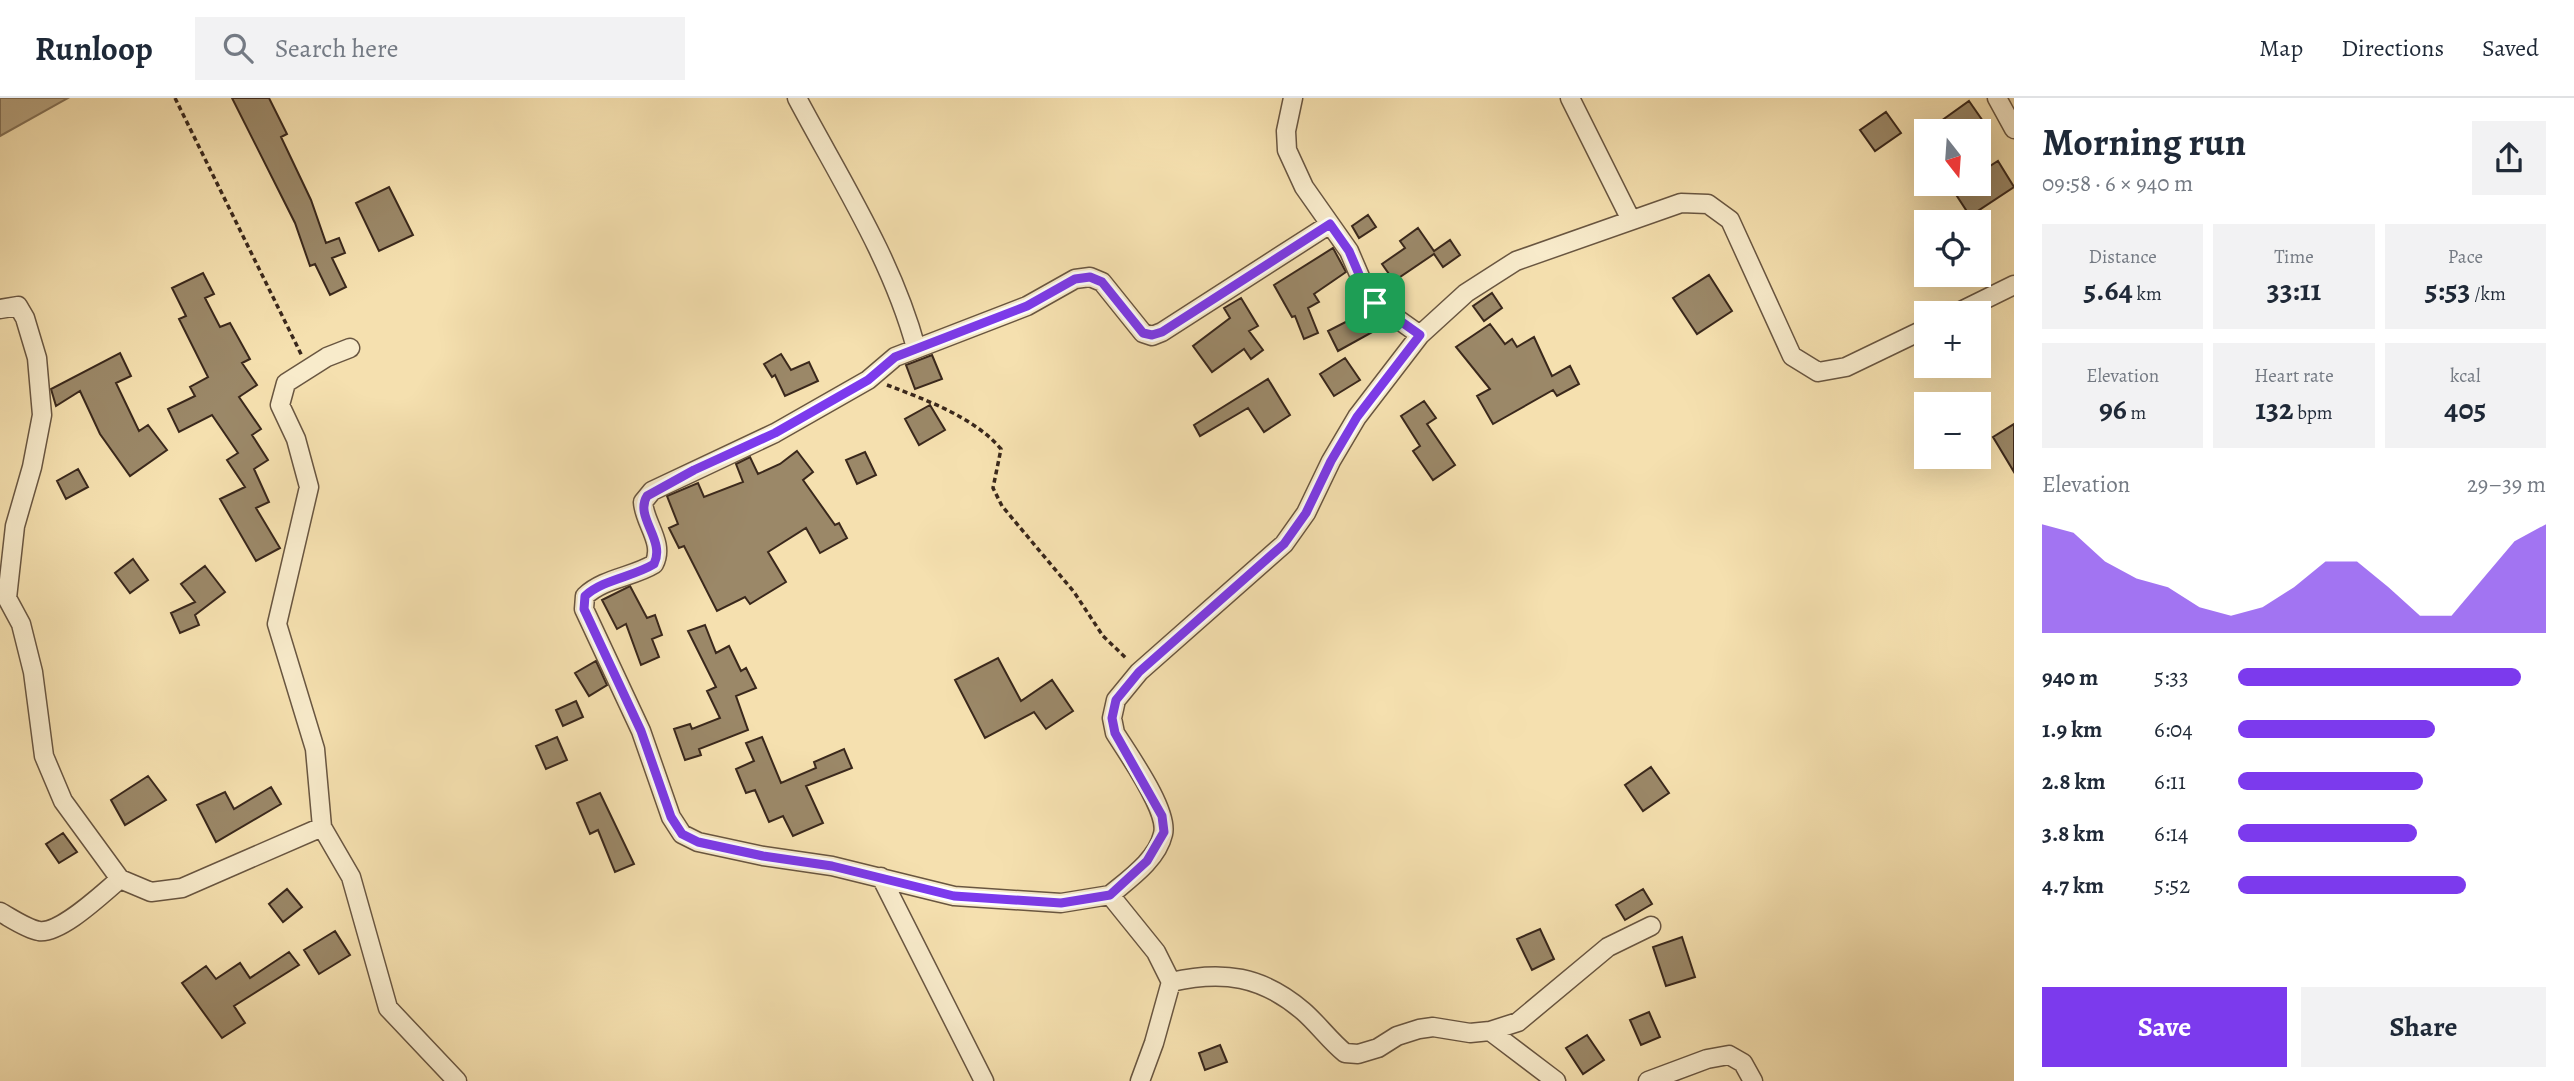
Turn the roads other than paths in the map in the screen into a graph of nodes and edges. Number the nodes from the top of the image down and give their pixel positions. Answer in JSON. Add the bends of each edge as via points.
{"nodes":[{"id":1,"x":797,"y":98,"type":"edge"},
{"id":2,"x":1293,"y":98,"type":"edge"},
{"id":3,"x":1570,"y":98,"type":"edge"},
{"id":4,"x":1997,"y":98,"type":"edge"},
{"id":5,"x":2014,"y":129,"type":"edge"},
{"id":6,"x":1630,"y":220,"type":"junction"},
{"id":7,"x":1330,"y":224,"type":"junction"},
{"id":8,"x":2014,"y":285,"type":"edge"},
{"id":9,"x":1981,"y":301,"type":"edge"},
{"id":10,"x":0,"y":309,"type":"edge"},
{"id":11,"x":1914,"y":334,"type":"edge"},
{"id":12,"x":1420,"y":335,"type":"junction"},
{"id":13,"x":350,"y":348,"type":"dead end"},
{"id":14,"x":916,"y":348,"type":"junction"},
{"id":15,"x":322,"y":827,"type":"junction"},
{"id":16,"x":881,"y":877,"type":"junction"},
{"id":17,"x":120,"y":879,"type":"junction"},
{"id":18,"x":1110,"y":895,"type":"junction"},
{"id":19,"x":0,"y":912,"type":"edge"},
{"id":20,"x":1651,"y":926,"type":"dead end"},
{"id":21,"x":1171,"y":982,"type":"junction"},
{"id":22,"x":1490,"y":1031,"type":"junction"},
{"id":23,"x":457,"y":1081,"type":"edge"},
{"id":24,"x":984,"y":1081,"type":"edge"},
{"id":25,"x":1140,"y":1081,"type":"edge"},
{"id":26,"x":1556,"y":1081,"type":"edge"},
{"id":27,"x":1648,"y":1081,"type":"edge"},
{"id":28,"x":1754,"y":1081,"type":"edge"}],
"edges":[{"from":1,"to":14,"type":"street","via":[[856,204],[907,315]]},
{"from":2,"to":7,"type":"street","via":[[1287,150],[1304,187]]},
{"from":3,"to":6,"type":"street"},
{"from":4,"to":5,"type":"street"},
{"from":6,"to":11,"type":"street","via":[[1681,203],[1708,204],[1730,220],[1792,356],[1818,372],[1846,367]]},
{"from":6,"to":12,"type":"street","via":[[1516,261],[1466,293]]},
{"from":7,"to":12,"type":"street","via":[[1375,303]]},
{"from":7,"to":14,"type":"street","via":[[1152,335],[1143,333],[1102,282],[1090,277],[1075,279],[1027,306]]},
{"from":8,"to":9,"type":"street"},
{"from":10,"to":17,"type":"street","via":[[18,306],[25,318],[37,358],[42,415],[15,526],[7,598],[21,624],[33,672],[44,756],[63,801]]},
{"from":12,"to":18,"type":"street","via":[[1357,417],[1306,513],[1284,544],[1139,672],[1116,700],[1115,733],[1162,816],[1164,832],[1147,861]]},
{"from":13,"to":15,"type":"street","via":[[286,383],[280,405],[296,439],[309,487],[277,624],[315,749]]},
{"from":14,"to":16,"type":"street","via":[[775,433],[652,491],[643,502],[658,549],[654,564],[593,589],[584,602],[641,731],[671,817],[682,834],[698,842]]},
{"from":15,"to":17,"type":"street","via":[[182,888],[151,892]]},
{"from":15,"to":23,"type":"street","via":[[351,877],[388,1008]]},
{"from":16,"to":18,"type":"street","via":[[954,896],[1061,903]]},
{"from":16,"to":24,"type":"street"},
{"from":17,"to":19,"type":"street","via":[[51,930],[37,931]]},
{"from":18,"to":21,"type":"street","via":[[1156,952]]},
{"from":20,"to":22,"type":"street","via":[[1608,947],[1518,1022]]},
{"from":21,"to":22,"type":"street","via":[[1213,974],[1264,986],[1305,1013],[1345,1053],[1378,1048],[1419,1029]]},
{"from":21,"to":25,"type":"street"},
{"from":22,"to":26,"type":"street"},
{"from":27,"to":28,"type":"street","via":[[1729,1055],[1743,1063]]}]}
